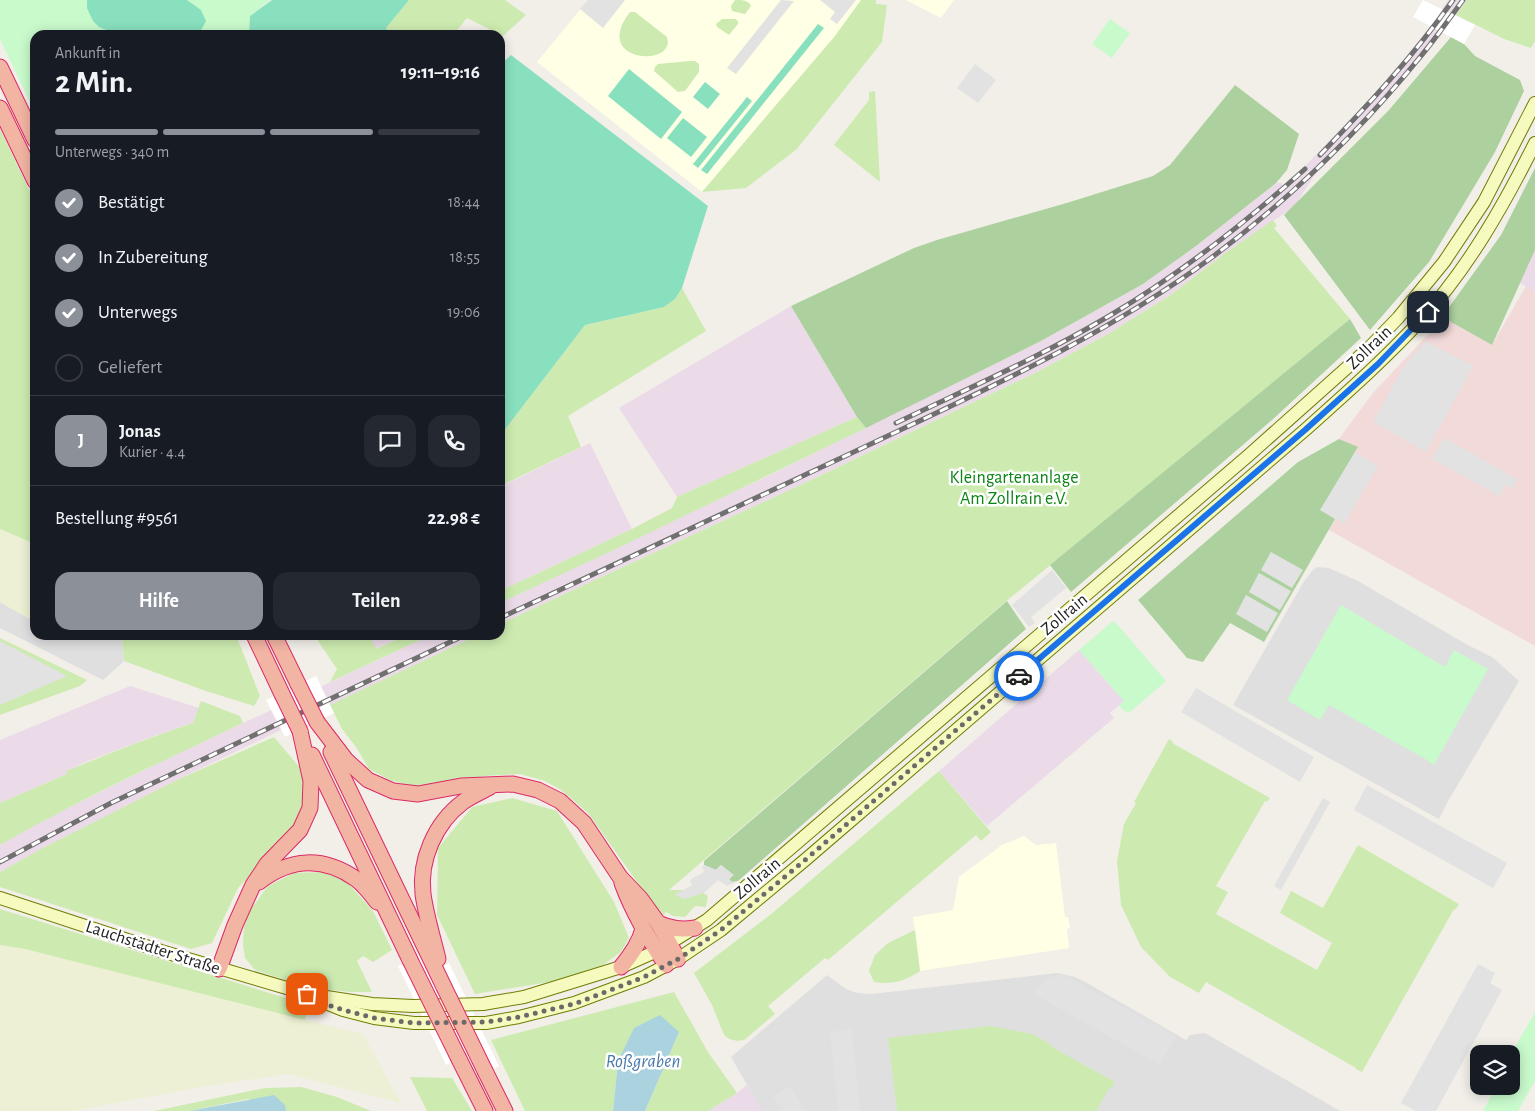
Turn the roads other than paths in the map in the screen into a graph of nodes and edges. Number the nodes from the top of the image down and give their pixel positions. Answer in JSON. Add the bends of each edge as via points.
{"nodes":[{"id":1,"x":0,"y":67,"type":"edge"},
{"id":2,"x":1535,"y":103,"type":"edge"},
{"id":3,"x":0,"y":108,"type":"edge"},
{"id":4,"x":30,"y":130,"type":"edge"},
{"id":5,"x":1535,"y":143,"type":"edge"},
{"id":6,"x":30,"y":170,"type":"edge"},
{"id":7,"x":1103,"y":580,"type":"junction"},
{"id":8,"x":1115,"y":593,"type":"junction"},
{"id":9,"x":256,"y":640,"type":"edge"},
{"id":10,"x":276,"y":640,"type":"edge"},
{"id":11,"x":317,"y":722,"type":"junction"},
{"id":12,"x":300,"y":731,"type":"junction"},
{"id":13,"x":493,"y":785,"type":"junction"},
{"id":14,"x":620,"y":877,"type":"junction"},
{"id":15,"x":254,"y":886,"type":"junction"},
{"id":16,"x":0,"y":898,"type":"edge"},
{"id":17,"x":390,"y":916,"type":"junction"},
{"id":18,"x":658,"y":923,"type":"junction"},
{"id":19,"x":695,"y":928,"type":"junction"},
{"id":20,"x":643,"y":929,"type":"junction"},
{"id":21,"x":664,"y":948,"type":"junction"},
{"id":22,"x":672,"y":962,"type":"junction"},
{"id":23,"x":621,"y":967,"type":"junction"},
{"id":24,"x":219,"y":969,"type":"junction"},
{"id":25,"x":438,"y":969,"type":"junction"},
{"id":26,"x":307,"y":994,"type":"junction"},
{"id":27,"x":372,"y":1004,"type":"joint"},
{"id":28,"x":374,"y":1018,"type":"joint"},
{"id":29,"x":485,"y":1111,"type":"edge"},
{"id":30,"x":505,"y":1111,"type":"edge"}],
"edges":[{"from":1,"to":4,"type":"highway"},
{"from":2,"to":7,"type":"main road","name":"Zollrain","via":[[1484,202],[1444,262],[1398,318],[1323,391]]},
{"from":3,"to":6,"type":"highway"},
{"from":5,"to":8,"type":"main road","name":"Zollrain","via":[[1500,211],[1475,250],[1419,322],[1305,430]]},
{"from":7,"to":8,"type":"main road"},
{"from":7,"to":19,"type":"main road","name":"Zollrain"},
{"from":8,"to":22,"type":"main road","name":"Zollrain","via":[[721,930]]},
{"from":9,"to":12,"type":"highway","bridge":true},
{"from":10,"to":11,"type":"highway","bridge":true},
{"from":11,"to":13,"type":"highway","via":[[346,760],[368,780],[394,791],[418,794],[461,786]]},
{"from":11,"to":25,"type":"highway"},
{"from":12,"to":15,"type":"highway","via":[[311,781],[310,808],[300,830],[268,864]]},
{"from":12,"to":17,"type":"highway"},
{"from":13,"to":14,"type":"highway","via":[[513,784],[538,790],[560,801],[584,823]]},
{"from":13,"to":25,"type":"highway","via":[[463,802],[447,817],[428,848],[423,893]]},
{"from":14,"to":18,"type":"highway"},
{"from":14,"to":20,"type":"highway"},
{"from":15,"to":17,"type":"highway","via":[[269,874],[288,866],[315,862],[356,879]]},
{"from":15,"to":24,"type":"highway"},
{"from":16,"to":24,"type":"main road","name":"Lauchstädter Straße"},
{"from":17,"to":29,"type":"highway","bridge":true},
{"from":18,"to":19,"type":"highway","via":[[680,930]]},
{"from":18,"to":21,"type":"highway"},
{"from":19,"to":21,"type":"main road","name":"Zollrain"},
{"from":20,"to":21,"type":"highway"},
{"from":20,"to":23,"type":"highway","via":[[639,941]]},
{"from":21,"to":22,"type":"highway"},
{"from":21,"to":23,"type":"main road","name":"Zollrain"},
{"from":22,"to":28,"type":"main road","name":"Zollrain","via":[[644,977],[574,1004],[519,1017],[453,1023]]},
{"from":23,"to":27,"type":"main road","name":"Zollrain","via":[[524,998],[484,1004]]},
{"from":24,"to":26,"type":"main road","name":"Lauchstädter Straße"},
{"from":25,"to":30,"type":"highway","bridge":true},
{"from":26,"to":27,"type":"main road","name":"Lauchstädter Straße"},
{"from":26,"to":28,"type":"main road","name":"Lauchstädter Straße","via":[[325,1004]]}]}
